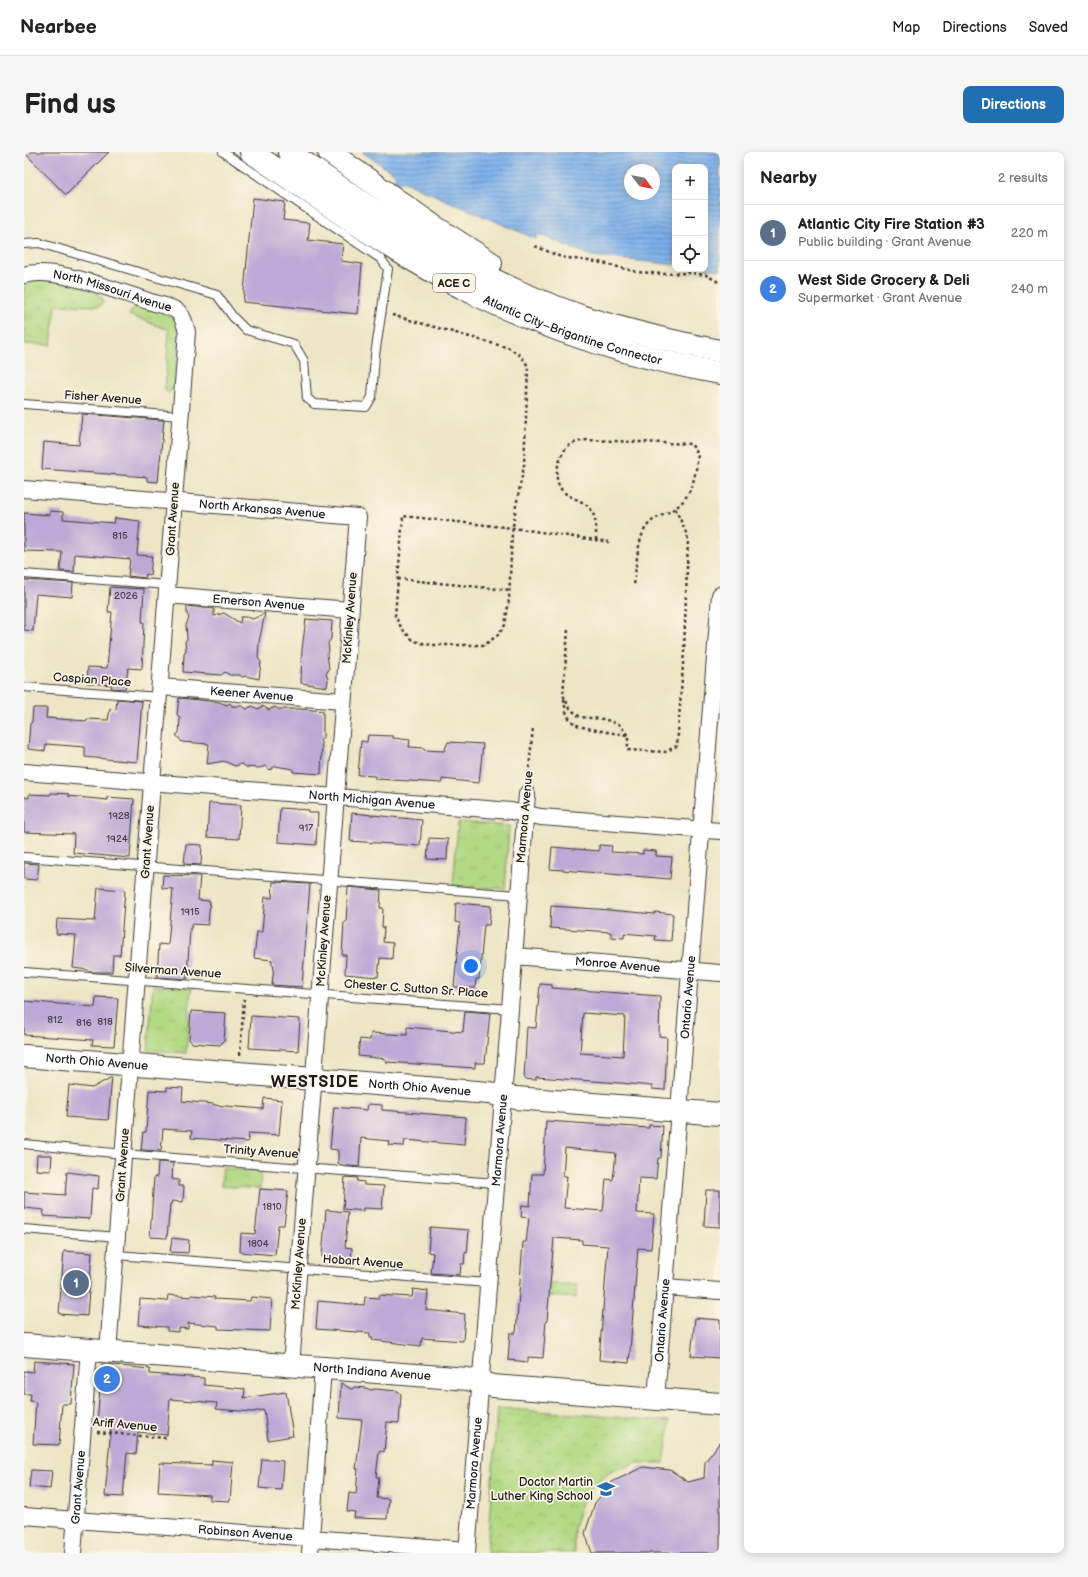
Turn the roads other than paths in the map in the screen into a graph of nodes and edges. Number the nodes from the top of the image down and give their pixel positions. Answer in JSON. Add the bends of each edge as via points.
{"nodes":[{"id":1,"x":223,"y":152,"type":"edge"},
{"id":2,"x":251,"y":152,"type":"edge"},
{"id":3,"x":289,"y":152,"type":"edge"},
{"id":4,"x":329,"y":152,"type":"edge"},
{"id":5,"x":24,"y":244,"type":"edge"},
{"id":6,"x":24,"y":275,"type":"edge"},
{"id":7,"x":622,"y":328,"type":"junction"},
{"id":8,"x":187,"y":332,"type":"joint"},
{"id":9,"x":720,"y":351,"type":"edge"},
{"id":10,"x":720,"y":372,"type":"edge"},
{"id":11,"x":24,"y":404,"type":"edge"},
{"id":12,"x":181,"y":416,"type":"junction"},
{"id":13,"x":24,"y":489,"type":"edge"},
{"id":14,"x":174,"y":502,"type":"junction"},
{"id":15,"x":358,"y":516,"type":"joint"},
{"id":16,"x":24,"y":574,"type":"edge"},
{"id":17,"x":167,"y":590,"type":"junction"},
{"id":18,"x":720,"y":595,"type":"edge"},
{"id":19,"x":350,"y":610,"type":"junction"},
{"id":20,"x":718,"y":654,"type":"edge"},
{"id":21,"x":24,"y":687,"type":"edge"},
{"id":22,"x":159,"y":692,"type":"junction"},
{"id":23,"x":343,"y":701,"type":"junction"},
{"id":24,"x":24,"y":772,"type":"edge"},
{"id":25,"x":152,"y":782,"type":"junction"},
{"id":26,"x":527,"y":794,"type":"road end"},
{"id":27,"x":336,"y":797,"type":"junction"},
{"id":28,"x":525,"y":813,"type":"junction"},
{"id":29,"x":702,"y":830,"type":"junction"},
{"id":30,"x":720,"y":831,"type":"edge"},
{"id":31,"x":24,"y":857,"type":"edge"},
{"id":32,"x":146,"y":868,"type":"junction"},
{"id":33,"x":329,"y":880,"type":"junction"},
{"id":34,"x":519,"y":894,"type":"junction"},
{"id":35,"x":515,"y":956,"type":"junction"},
{"id":36,"x":691,"y":970,"type":"junction"},
{"id":37,"x":24,"y":972,"type":"edge"},
{"id":38,"x":720,"y":972,"type":"edge"},
{"id":39,"x":137,"y":980,"type":"junction"},
{"id":40,"x":320,"y":994,"type":"junction"},
{"id":41,"x":510,"y":1009,"type":"junction"},
{"id":42,"x":24,"y":1056,"type":"edge"},
{"id":43,"x":130,"y":1065,"type":"junction"},
{"id":44,"x":313,"y":1080,"type":"junction"},
{"id":45,"x":503,"y":1095,"type":"junction"},
{"id":46,"x":679,"y":1110,"type":"junction"},
{"id":47,"x":720,"y":1114,"type":"edge"},
{"id":48,"x":24,"y":1144,"type":"edge"},
{"id":49,"x":123,"y":1154,"type":"junction"},
{"id":50,"x":306,"y":1168,"type":"junction"},
{"id":51,"x":496,"y":1183,"type":"junction"},
{"id":52,"x":24,"y":1229,"type":"edge"},
{"id":53,"x":117,"y":1237,"type":"junction"},
{"id":54,"x":116,"y":1255,"type":"junction"},
{"id":55,"x":298,"y":1269,"type":"junction"},
{"id":56,"x":488,"y":1283,"type":"junction"},
{"id":57,"x":665,"y":1287,"type":"junction"},
{"id":58,"x":720,"y":1291,"type":"edge"},
{"id":59,"x":24,"y":1345,"type":"edge"},
{"id":60,"x":98,"y":1351,"type":"junction"},
{"id":61,"x":291,"y":1366,"type":"junction"},
{"id":62,"x":324,"y":1368,"type":"junction"},
{"id":63,"x":481,"y":1382,"type":"junction"},
{"id":64,"x":656,"y":1399,"type":"junction"},
{"id":65,"x":720,"y":1404,"type":"edge"},
{"id":66,"x":24,"y":1516,"type":"edge"},
{"id":67,"x":76,"y":1520,"type":"junction"},
{"id":68,"x":310,"y":1546,"type":"edge"},
{"id":69,"x":467,"y":1551,"type":"edge"},
{"id":70,"x":73,"y":1553,"type":"edge"}],
"edges":[{"from":1,"to":5,"type":"lane","via":[[381,259],[388,270],[372,397],[366,407],[314,404],[307,398],[304,361],[294,344],[246,330],[217,295],[39,243]]},
{"from":2,"to":10,"type":"main road","name":"Atlantic City–Brigantine Connector","number":"ACE C","via":[[390,245],[478,296],[603,345],[637,355]]},
{"from":3,"to":7,"type":"main road","name":"Atlantic City–Brigantine Connector","number":"ACE C","via":[[396,224],[469,266],[547,302]]},
{"from":4,"to":7,"type":"main road","via":[[486,260],[571,300]]},
{"from":6,"to":8,"type":"street","name":"North Missouri Avenue","via":[[40,272],[59,275],[177,311],[184,321]]},
{"from":7,"to":9,"type":"main road","name":"Atlantic City–Brigantine Connector","number":"ACE C"},
{"from":8,"to":12,"type":"street","name":"Grant Avenue"},
{"from":11,"to":12,"type":"lane","name":"Fisher Avenue"},
{"from":12,"to":14,"type":"street","name":"Grant Avenue"},
{"from":13,"to":14,"type":"street","name":"North Arkansas Avenue"},
{"from":14,"to":15,"type":"street","name":"North Arkansas Avenue"},
{"from":14,"to":17,"type":"street","name":"Grant Avenue"},
{"from":15,"to":19,"type":"street","name":"McKinley Avenue"},
{"from":16,"to":17,"type":"lane"},
{"from":17,"to":19,"type":"street","name":"Emerson Avenue"},
{"from":17,"to":22,"type":"street","name":"Grant Avenue"},
{"from":18,"to":20,"type":"street","name":"Ontario Avenue"},
{"from":19,"to":23,"type":"street","name":"McKinley Avenue"},
{"from":20,"to":29,"type":"street","name":"Ontario Avenue"},
{"from":21,"to":22,"type":"lane","name":"Caspian Place"},
{"from":22,"to":23,"type":"street","name":"Keener Avenue"},
{"from":22,"to":25,"type":"street","name":"Grant Avenue"},
{"from":23,"to":27,"type":"street","name":"McKinley Avenue"},
{"from":24,"to":25,"type":"street","name":"North Michigan Avenue"},
{"from":25,"to":27,"type":"street","name":"North Michigan Avenue"},
{"from":25,"to":32,"type":"street","name":"Grant Avenue"},
{"from":26,"to":28,"type":"street","name":"Marmora Avenue"},
{"from":27,"to":28,"type":"street","name":"North Michigan Avenue"},
{"from":27,"to":33,"type":"street","name":"McKinley Avenue"},
{"from":28,"to":29,"type":"street","name":"North Michigan Avenue","via":[[542,817]]},
{"from":28,"to":34,"type":"street","name":"Marmora Avenue"},
{"from":29,"to":30,"type":"street","name":"North Michigan Avenue"},
{"from":29,"to":36,"type":"street","name":"Ontario Avenue"},
{"from":31,"to":32,"type":"lane"},
{"from":32,"to":33,"type":"lane"},
{"from":32,"to":39,"type":"street","name":"Grant Avenue"},
{"from":33,"to":34,"type":"lane"},
{"from":33,"to":40,"type":"street","name":"McKinley Avenue"},
{"from":34,"to":35,"type":"street","name":"Marmora Avenue"},
{"from":35,"to":36,"type":"street","name":"Monroe Avenue"},
{"from":35,"to":41,"type":"street","name":"Marmora Avenue"},
{"from":36,"to":38,"type":"street","name":"Monroe Avenue"},
{"from":36,"to":46,"type":"street","name":"Ontario Avenue"},
{"from":37,"to":39,"type":"lane","name":"Silverman Avenue"},
{"from":39,"to":40,"type":"lane","name":"Silverman Avenue"},
{"from":39,"to":43,"type":"street","name":"Grant Avenue"},
{"from":40,"to":41,"type":"lane","name":"Chester C. Sutton Sr. Place"},
{"from":40,"to":44,"type":"street","name":"McKinley Avenue"},
{"from":41,"to":45,"type":"street","name":"Marmora Avenue"},
{"from":42,"to":43,"type":"main road","name":"North Ohio Avenue"},
{"from":43,"to":44,"type":"main road","name":"North Ohio Avenue"},
{"from":43,"to":49,"type":"street","name":"Grant Avenue"},
{"from":44,"to":45,"type":"main road","name":"North Ohio Avenue"},
{"from":44,"to":50,"type":"street","name":"McKinley Avenue"},
{"from":45,"to":46,"type":"main road","name":"North Ohio Avenue"},
{"from":45,"to":51,"type":"street","name":"Marmora Avenue"},
{"from":46,"to":47,"type":"main road","name":"North Ohio Avenue"},
{"from":46,"to":57,"type":"street","name":"Ontario Avenue"},
{"from":48,"to":49,"type":"lane","name":"Trinity Avenue"},
{"from":49,"to":50,"type":"lane","name":"Trinity Avenue"},
{"from":49,"to":53,"type":"street","name":"Grant Avenue"},
{"from":50,"to":51,"type":"lane","name":"Trinity Avenue"},
{"from":50,"to":55,"type":"street","name":"McKinley Avenue"},
{"from":51,"to":56,"type":"street","name":"Marmora Avenue"},
{"from":52,"to":53,"type":"lane"},
{"from":53,"to":54,"type":"street","name":"Grant Avenue"},
{"from":54,"to":55,"type":"lane","name":"Hobart Avenue"},
{"from":54,"to":60,"type":"street","name":"Grant Avenue"},
{"from":55,"to":56,"type":"lane","name":"Hobart Avenue"},
{"from":55,"to":61,"type":"street","name":"McKinley Avenue"},
{"from":56,"to":63,"type":"street","name":"Marmora Avenue"},
{"from":57,"to":58,"type":"street"},
{"from":57,"to":64,"type":"street","name":"Ontario Avenue"},
{"from":59,"to":60,"type":"main road","name":"North Indiana Avenue"},
{"from":60,"to":61,"type":"main road","name":"North Indiana Avenue"},
{"from":60,"to":67,"type":"street","name":"Grant Avenue","via":[[82,1431]]},
{"from":61,"to":62,"type":"main road","name":"North Indiana Avenue"},
{"from":62,"to":63,"type":"main road","name":"North Indiana Avenue"},
{"from":62,"to":68,"type":"street"},
{"from":63,"to":64,"type":"main road","name":"North Indiana Avenue","via":[[493,1386]]},
{"from":63,"to":69,"type":"street","name":"Marmora Avenue"},
{"from":64,"to":65,"type":"main road","name":"North Indiana Avenue"},
{"from":66,"to":67,"type":"street","name":"Robinson Avenue"},
{"from":67,"to":68,"type":"street","name":"Robinson Avenue"},
{"from":67,"to":70,"type":"street","name":"Grant Avenue"},
{"from":68,"to":69,"type":"street","name":"Robinson Avenue"}]}
